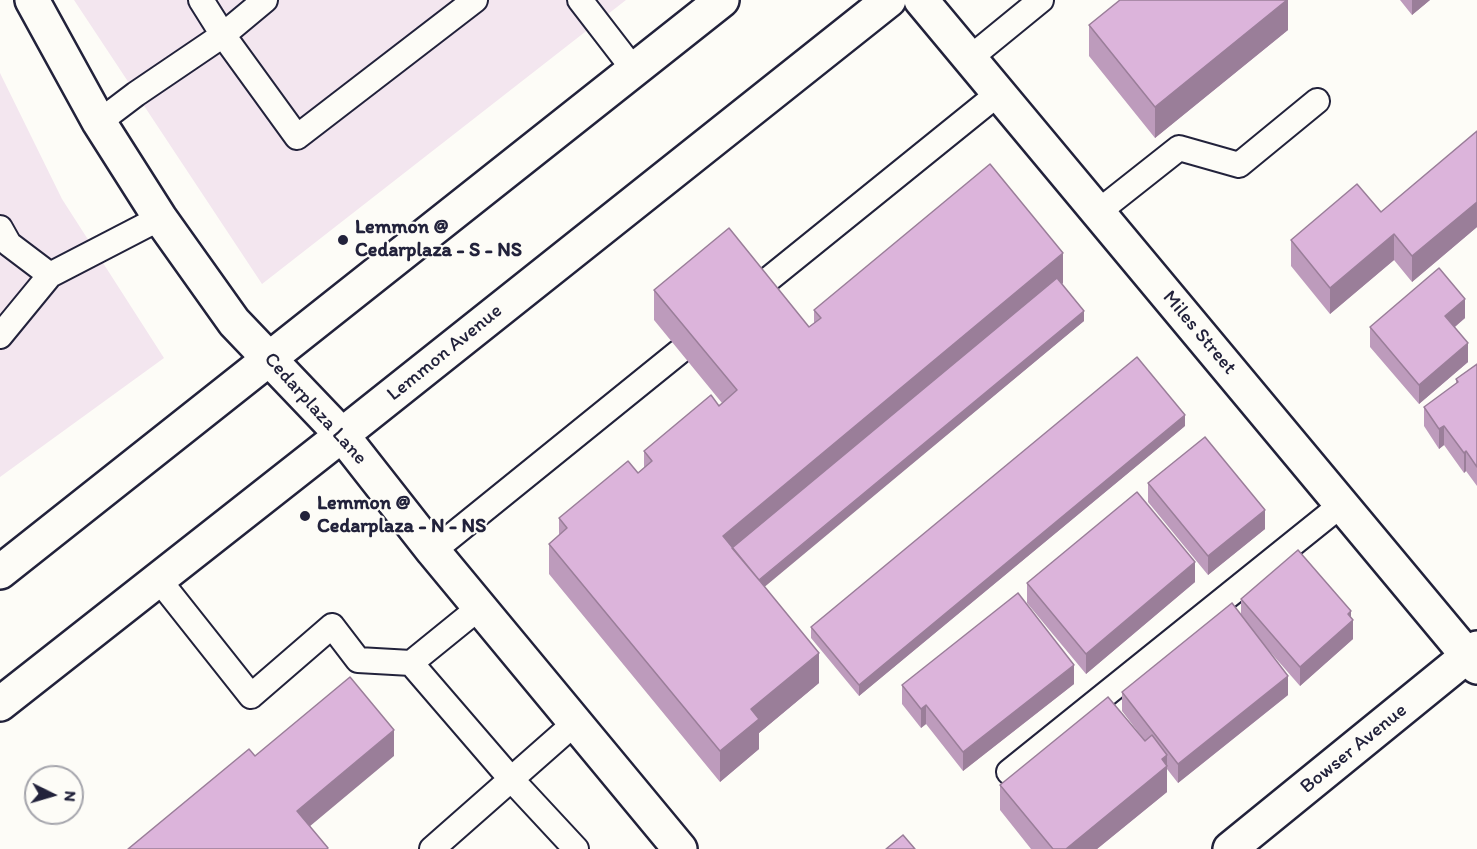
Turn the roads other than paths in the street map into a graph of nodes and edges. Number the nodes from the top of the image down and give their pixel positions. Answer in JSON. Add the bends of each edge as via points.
{"nodes":[{"id":1,"x":32,"y":0,"type":"edge"},
{"id":2,"x":201,"y":0,"type":"edge"},
{"id":3,"x":265,"y":0,"type":"edge"},
{"id":4,"x":475,"y":0,"type":"edge"},
{"id":5,"x":580,"y":0,"type":"edge"},
{"id":6,"x":722,"y":0,"type":"edge"},
{"id":7,"x":889,"y":0,"type":"edge"},
{"id":8,"x":921,"y":0,"type":"edge"},
{"id":9,"x":1041,"y":0,"type":"edge"},
{"id":10,"x":223,"y":35,"type":"junction"},
{"id":11,"x":970,"y":58,"type":"junction"},
{"id":12,"x":634,"y":70,"type":"junction"},
{"id":13,"x":999,"y":93,"type":"junction"},
{"id":14,"x":1317,"y":101,"type":"dead end"},
{"id":15,"x":99,"y":122,"type":"junction"},
{"id":16,"x":1098,"y":212,"type":"junction"},
{"id":17,"x":160,"y":218,"type":"junction"},
{"id":18,"x":0,"y":228,"type":"edge"},
{"id":19,"x":50,"y":275,"type":"junction"},
{"id":20,"x":754,"y":291,"type":"edge"},
{"id":21,"x":0,"y":336,"type":"edge"},
{"id":22,"x":679,"y":352,"type":"edge"},
{"id":23,"x":268,"y":358,"type":"junction"},
{"id":24,"x":342,"y":435,"type":"junction"},
{"id":25,"x":1341,"y":505,"type":"junction"},
{"id":26,"x":434,"y":551,"type":"junction"},
{"id":27,"x":0,"y":572,"type":"edge"},
{"id":28,"x":159,"y":580,"type":"junction"},
{"id":29,"x":480,"y":607,"type":"junction"},
{"id":30,"x":1474,"y":657,"type":"edge"},
{"id":31,"x":411,"y":663,"type":"junction"},
{"id":32,"x":0,"y":704,"type":"edge"},
{"id":33,"x":575,"y":723,"type":"junction"},
{"id":34,"x":1009,"y":772,"type":"dead end"},
{"id":35,"x":512,"y":779,"type":"junction"},
{"id":36,"x":673,"y":846,"type":"edge"},
{"id":37,"x":432,"y":849,"type":"edge"},
{"id":38,"x":576,"y":849,"type":"edge"},
{"id":39,"x":1230,"y":849,"type":"edge"}],
"edges":[{"from":1,"to":15,"type":"street","name":"Cedarplaza Lane"},
{"from":2,"to":10,"type":"lane"},
{"from":3,"to":10,"type":"lane"},
{"from":4,"to":10,"type":"lane","via":[[297,137]]},
{"from":5,"to":12,"type":"lane"},
{"from":6,"to":12,"type":"street"},
{"from":7,"to":24,"type":"street","name":"Lemmon Avenue"},
{"from":8,"to":11,"type":"street","name":"Miles Street"},
{"from":9,"to":11,"type":"lane"},
{"from":10,"to":15,"type":"lane"},
{"from":11,"to":13,"type":"street","name":"Miles Street"},
{"from":12,"to":23,"type":"street"},
{"from":13,"to":16,"type":"street","name":"Miles Street"},
{"from":13,"to":20,"type":"lane"},
{"from":14,"to":16,"type":"lane","via":[[1239,165],[1179,148]]},
{"from":15,"to":17,"type":"street","name":"Cedarplaza Lane"},
{"from":16,"to":25,"type":"street","name":"Miles Street"},
{"from":17,"to":19,"type":"lane"},
{"from":17,"to":23,"type":"street","name":"Cedarplaza Lane","via":[[234,322]]},
{"from":18,"to":19,"type":"lane","via":[[9,244]]},
{"from":19,"to":21,"type":"lane"},
{"from":22,"to":26,"type":"lane"},
{"from":23,"to":24,"type":"street","name":"Cedarplaza Lane"},
{"from":23,"to":27,"type":"street"},
{"from":24,"to":26,"type":"street","name":"Cedarplaza Lane"},
{"from":24,"to":28,"type":"street","name":"Lemmon Avenue"},
{"from":25,"to":30,"type":"street","name":"Miles Street"},
{"from":25,"to":34,"type":"lane"},
{"from":26,"to":29,"type":"street","name":"Cedarplaza Lane"},
{"from":28,"to":31,"type":"lane","via":[[250,696],[332,626],[358,660]]},
{"from":28,"to":32,"type":"street","name":"Lemmon Avenue"},
{"from":29,"to":31,"type":"lane"},
{"from":29,"to":33,"type":"street","name":"Cedarplaza Lane"},
{"from":30,"to":39,"type":"street","name":"Bowser Avenue"},
{"from":31,"to":35,"type":"lane"},
{"from":33,"to":35,"type":"lane"},
{"from":33,"to":36,"type":"street","name":"Cedarplaza Lane"},
{"from":35,"to":37,"type":"lane"},
{"from":35,"to":38,"type":"lane"}]}
